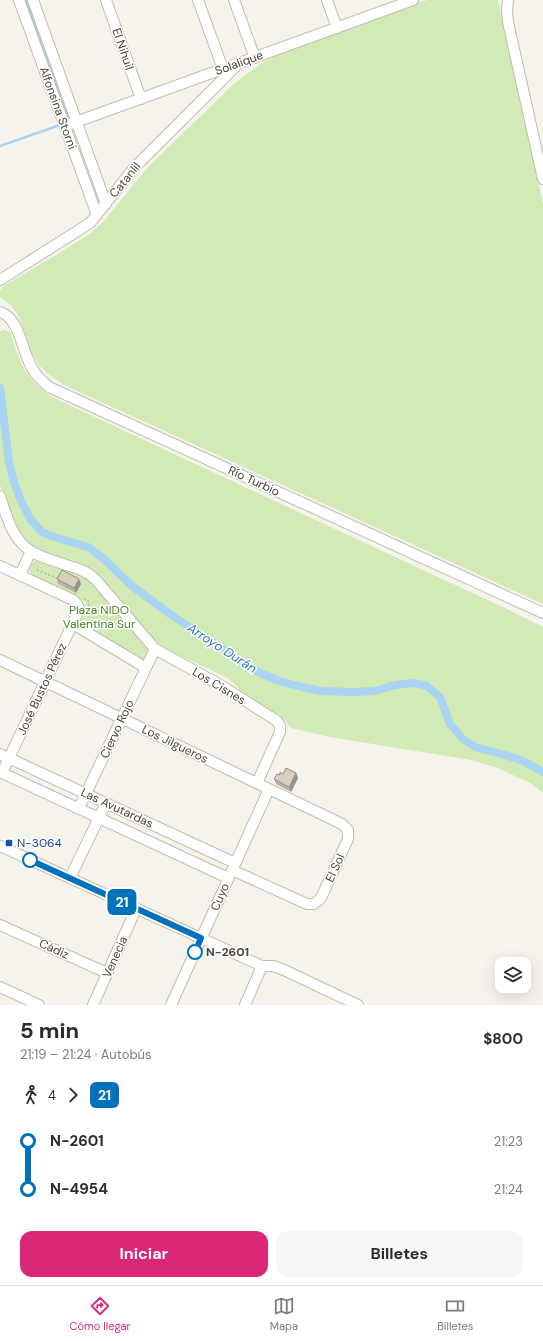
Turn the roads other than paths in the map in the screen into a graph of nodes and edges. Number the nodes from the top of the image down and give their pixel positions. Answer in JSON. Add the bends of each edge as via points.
{"nodes":[{"id":1,"x":19,"y":0,"type":"edge"},
{"id":2,"x":33,"y":0,"type":"edge"},
{"id":3,"x":106,"y":0,"type":"edge"},
{"id":4,"x":198,"y":0,"type":"edge"},
{"id":5,"x":234,"y":0,"type":"edge"},
{"id":6,"x":327,"y":0,"type":"edge"},
{"id":7,"x":413,"y":0,"type":"edge"},
{"id":8,"x":508,"y":0,"type":"edge"},
{"id":9,"x":337,"y":28,"type":"junction"},
{"id":10,"x":255,"y":58,"type":"junction"},
{"id":11,"x":239,"y":63,"type":"junction"},
{"id":12,"x":223,"y":69,"type":"junction"},
{"id":13,"x":140,"y":99,"type":"junction"},
{"id":14,"x":76,"y":122,"type":"junction"},
{"id":15,"x":65,"y":126,"type":"junction"},
{"id":16,"x":543,"y":179,"type":"edge"},
{"id":17,"x":106,"y":204,"type":"junction"},
{"id":18,"x":97,"y":215,"type":"junction"},
{"id":19,"x":0,"y":280,"type":"edge"},
{"id":20,"x":0,"y":312,"type":"edge"},
{"id":21,"x":0,"y":496,"type":"edge"},
{"id":22,"x":31,"y":551,"type":"junction"},
{"id":23,"x":0,"y":566,"type":"edge"},
{"id":24,"x":20,"y":575,"type":"junction"},
{"id":25,"x":543,"y":613,"type":"edge"},
{"id":26,"x":72,"y":624,"type":"junction"},
{"id":27,"x":155,"y":649,"type":"junction"},
{"id":28,"x":0,"y":660,"type":"edge"},
{"id":29,"x":146,"y":668,"type":"junction"},
{"id":30,"x":45,"y":682,"type":"junction"},
{"id":31,"x":122,"y":718,"type":"junction"},
{"id":32,"x":5,"y":756,"type":"edge"},
{"id":33,"x":1,"y":772,"type":"edge"},
{"id":34,"x":257,"y":783,"type":"junction"},
{"id":35,"x":269,"y":789,"type":"junction"},
{"id":36,"x":86,"y":794,"type":"junction"},
{"id":37,"x":106,"y":803,"type":"junction"},
{"id":38,"x":79,"y":808,"type":"junction"},
{"id":39,"x":99,"y":818,"type":"junction"},
{"id":40,"x":348,"y":830,"type":"joint"},
{"id":41,"x":0,"y":846,"type":"edge"},
{"id":42,"x":232,"y":870,"type":"junction"},
{"id":43,"x":70,"y":878,"type":"junction"},
{"id":44,"x":314,"y":904,"type":"joint"},
{"id":45,"x":136,"y":909,"type":"junction"},
{"id":46,"x":0,"y":925,"type":"edge"},
{"id":47,"x":201,"y":938,"type":"junction"},
{"id":48,"x":262,"y":966,"type":"junction"},
{"id":49,"x":108,"y":973,"type":"junction"},
{"id":50,"x":0,"y":987,"type":"edge"},
{"id":51,"x":38,"y":1005,"type":"edge"},
{"id":52,"x":93,"y":1005,"type":"edge"},
{"id":53,"x":171,"y":1005,"type":"edge"},
{"id":54,"x":245,"y":1005,"type":"edge"},
{"id":55,"x":358,"y":1005,"type":"edge"}],
"edges":[{"from":1,"to":15,"type":"street","name":"Alfonsina Storni"},
{"from":2,"to":14,"type":"street","name":"Alfonsina Storni"},
{"from":3,"to":13,"type":"street","name":"El Nihuil"},
{"from":4,"to":12,"type":"street"},
{"from":5,"to":10,"type":"street"},
{"from":6,"to":9,"type":"street"},
{"from":7,"to":9,"type":"street","name":"Solalique"},
{"from":8,"to":16,"type":"street","via":[[508,22]]},
{"from":9,"to":10,"type":"street","name":"Solalique"},
{"from":10,"to":11,"type":"street","name":"Solalique"},
{"from":11,"to":12,"type":"street","name":"Solalique"},
{"from":11,"to":17,"type":"street","name":"Catanlil","via":[[134,168]]},
{"from":12,"to":13,"type":"street","name":"Solalique"},
{"from":13,"to":14,"type":"street","name":"Solalique"},
{"from":14,"to":15,"type":"street","name":"Solalique"},
{"from":14,"to":17,"type":"street","name":"Alfonsina Storni"},
{"from":15,"to":18,"type":"street","name":"Alfonsina Storni"},
{"from":17,"to":18,"type":"street","name":"Catanlil"},
{"from":18,"to":19,"type":"street","name":"Catanlil","via":[[86,226]]},
{"from":20,"to":25,"type":"street","name":"Río Turbio","via":[[8,315],[14,322],[32,368],[42,381],[53,389]]},
{"from":21,"to":22,"type":"street","via":[[13,532]]},
{"from":22,"to":24,"type":"street"},
{"from":22,"to":27,"type":"street","via":[[92,576]]},
{"from":23,"to":24,"type":"street"},
{"from":24,"to":26,"type":"street","name":"José Bustos Pérez","via":[[82,604]]},
{"from":26,"to":29,"type":"street"},
{"from":26,"to":30,"type":"street","name":"José Bustos Pérez"},
{"from":27,"to":29,"type":"street","name":"Ciervo Rojo"},
{"from":27,"to":34,"type":"street","name":"Los Cisnes","via":[[275,719],[280,726],[280,734]]},
{"from":28,"to":30,"type":"street","name":"Los Jilgueros"},
{"from":29,"to":31,"type":"street","name":"Ciervo Rojo"},
{"from":30,"to":31,"type":"street","name":"Los Jilgueros"},
{"from":30,"to":32,"type":"street","name":"José Bustos Pérez"},
{"from":31,"to":34,"type":"street","name":"Los Jilgueros"},
{"from":31,"to":36,"type":"street","name":"Ciervo Rojo"},
{"from":32,"to":33,"type":"street","name":"José Bustos Pérez"},
{"from":32,"to":36,"type":"street","name":"Las Avutardas"},
{"from":33,"to":38,"type":"street","name":"Las Avutardas"},
{"from":34,"to":35,"type":"street","name":"Los Jilgueros"},
{"from":35,"to":40,"type":"street","name":"Los Jilgueros","via":[[342,824]]},
{"from":35,"to":42,"type":"street","name":"Cuyo"},
{"from":36,"to":37,"type":"street","name":"Las Avutardas"},
{"from":36,"to":38,"type":"street","name":"Ciervo Rojo"},
{"from":37,"to":39,"type":"street"},
{"from":37,"to":42,"type":"street","name":"Las Avutardas"},
{"from":38,"to":39,"type":"street","name":"Las Avutardas"},
{"from":39,"to":42,"type":"street","name":"Las Avutardas"},
{"from":39,"to":43,"type":"street"},
{"from":40,"to":44,"type":"street","name":"El Sol","via":[[349,836],[345,846],[321,898]]},
{"from":41,"to":43,"type":"street"},
{"from":42,"to":44,"type":"street","name":"Las Avutardas","via":[[307,904]]},
{"from":42,"to":47,"type":"street","name":"Cuyo"},
{"from":43,"to":45,"type":"street"},
{"from":45,"to":47,"type":"street"},
{"from":45,"to":49,"type":"street","name":"Venecia"},
{"from":46,"to":49,"type":"street","name":"Cádiz"},
{"from":47,"to":48,"type":"street"},
{"from":47,"to":53,"type":"street","name":"Cuyo"},
{"from":48,"to":54,"type":"street"},
{"from":48,"to":55,"type":"street","via":[[284,970]]},
{"from":49,"to":52,"type":"street","name":"Venecia"},
{"from":50,"to":51,"type":"street"}]}
